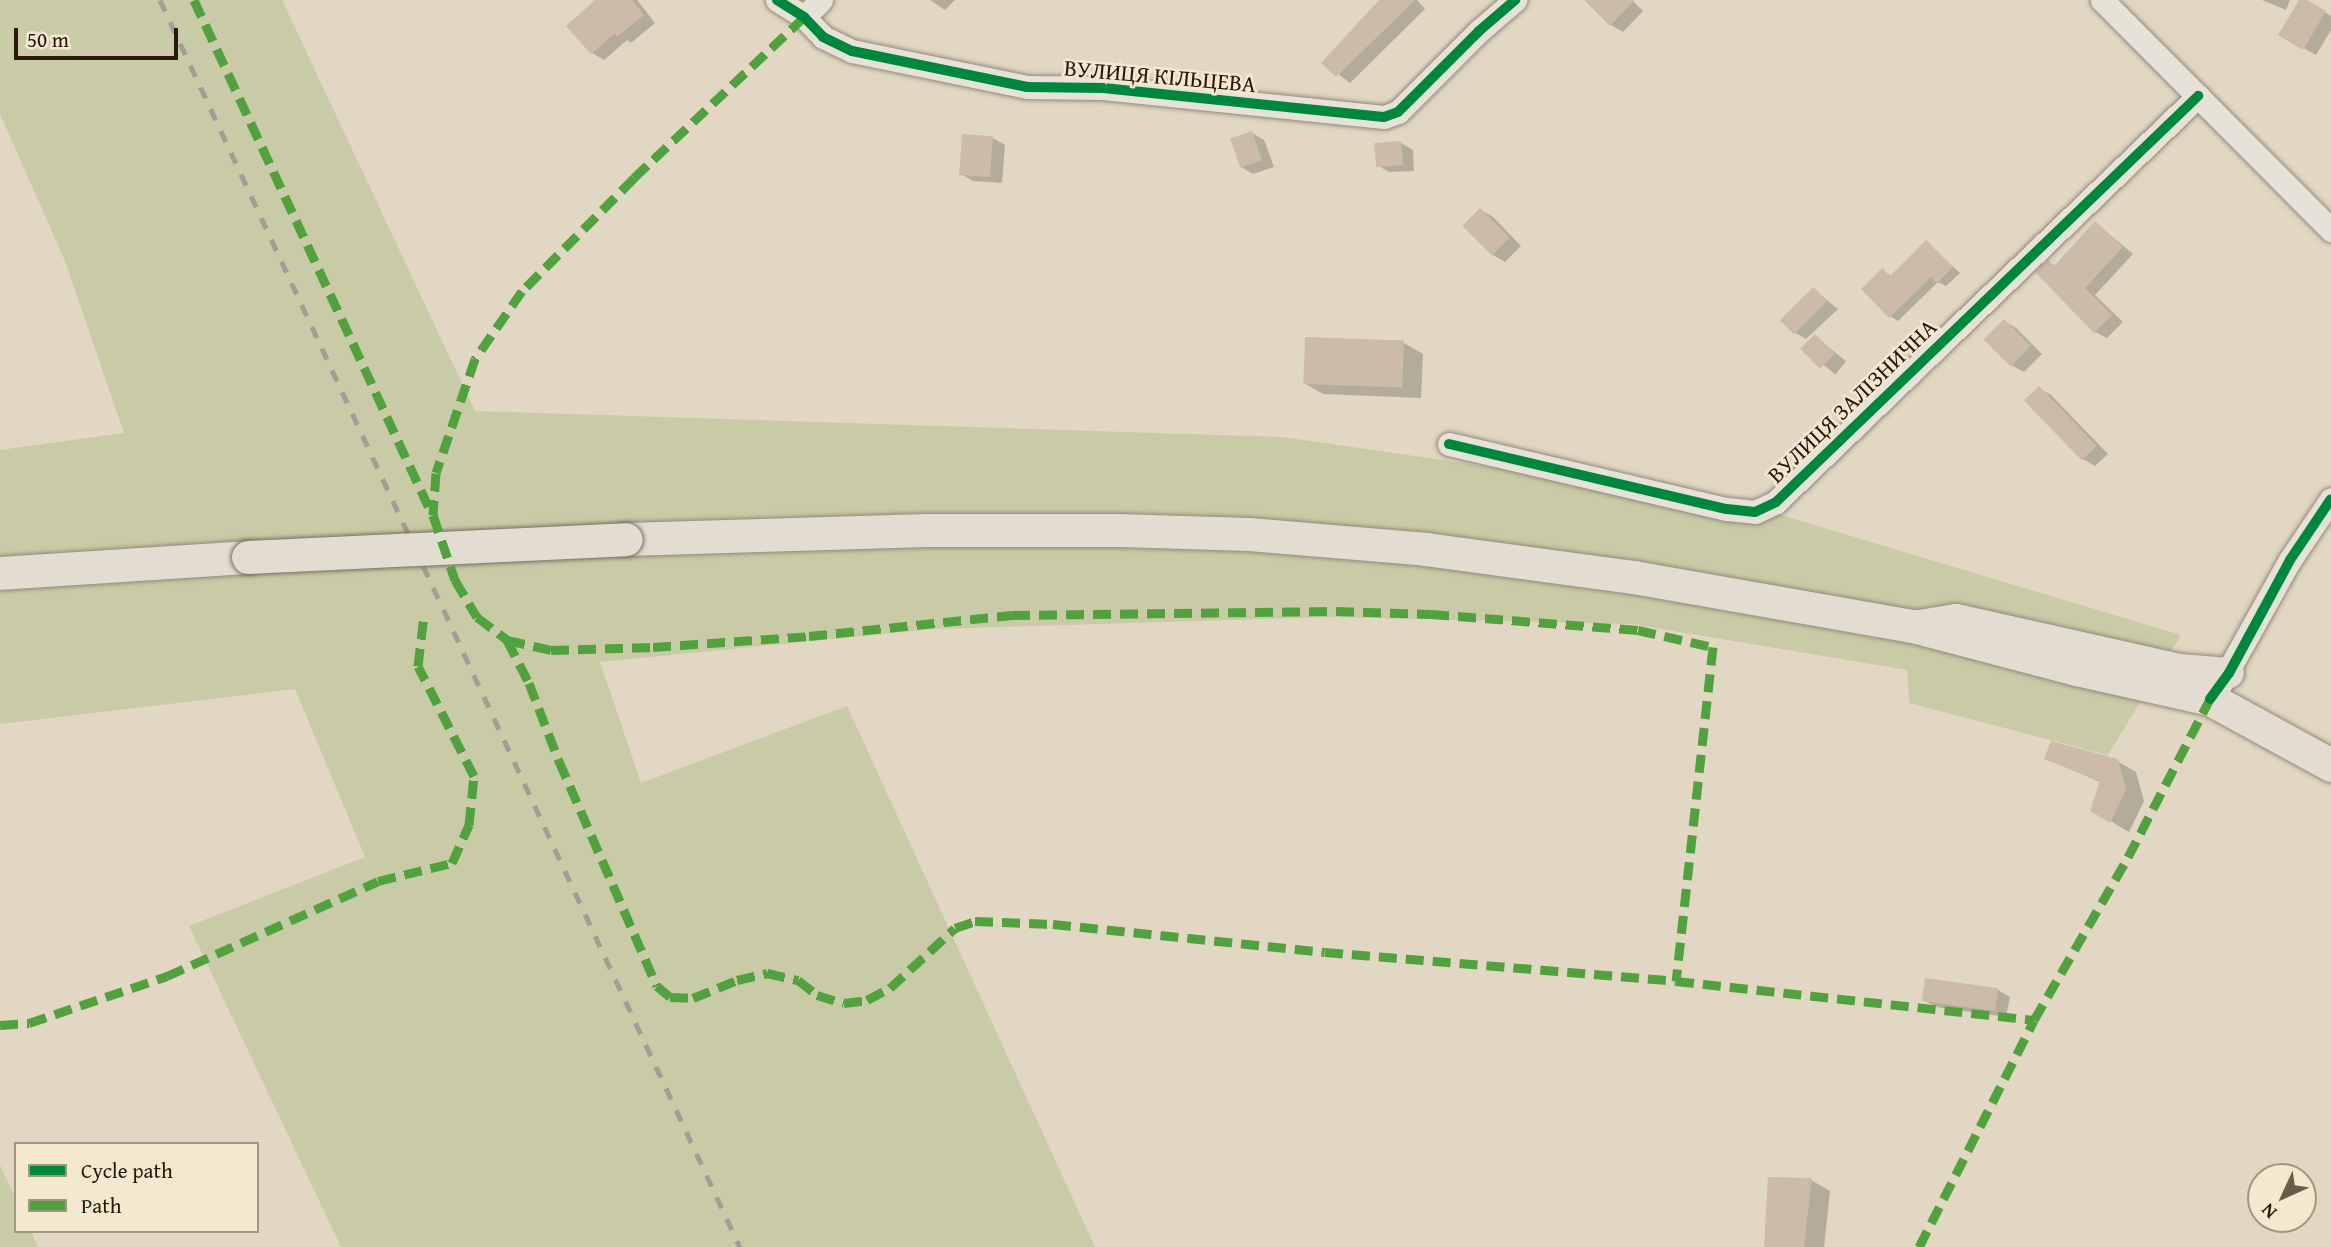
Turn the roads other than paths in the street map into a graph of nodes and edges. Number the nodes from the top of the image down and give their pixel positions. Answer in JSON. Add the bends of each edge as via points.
{"nodes":[{"id":1,"x":777,"y":0,"type":"edge"},
{"id":2,"x":821,"y":0,"type":"edge"},
{"id":3,"x":1515,"y":0,"type":"edge"},
{"id":4,"x":2102,"y":0,"type":"edge"},
{"id":5,"x":804,"y":17,"type":"junction"},
{"id":6,"x":2198,"y":96,"type":"junction"},
{"id":7,"x":2331,"y":230,"type":"edge"},
{"id":8,"x":1449,"y":444,"type":"dead end"},
{"id":9,"x":2331,"y":499,"type":"edge"},
{"id":10,"x":0,"y":573,"type":"edge"},
{"id":11,"x":1913,"y":626,"type":"junction"},
{"id":12,"x":2229,"y":673,"type":"junction"},
{"id":13,"x":2210,"y":699,"type":"junction"},
{"id":14,"x":2331,"y":765,"type":"edge"}],
"edges":[{"from":1,"to":5,"type":"street","name":"ВУЛИЦЯ КІЛЬЦЕВА"},
{"from":2,"to":5,"type":"street"},
{"from":3,"to":5,"type":"street","name":"ВУЛИЦЯ КІЛЬЦЕВА","via":[[1398,112],[1384,117],[1103,88],[1027,87],[852,51],[823,37]]},
{"from":4,"to":6,"type":"street"},
{"from":6,"to":7,"type":"street"},
{"from":6,"to":8,"type":"street","name":"ВУЛИЦЯ ЗАЛІЗНИЧНА","via":[[1776,502],[1755,512]]},
{"from":9,"to":12,"type":"street","via":[[2290,560]]},
{"from":10,"to":11,"type":"highway","bridge":true,"via":[[626,538],[1117,530],[1249,534],[1426,549],[1593,571]]},
{"from":11,"to":12,"type":"main road","via":[[1956,620],[2180,669]]},
{"from":11,"to":13,"type":"highway"},
{"from":12,"to":13,"type":"street"},
{"from":13,"to":14,"type":"highway"}]}
